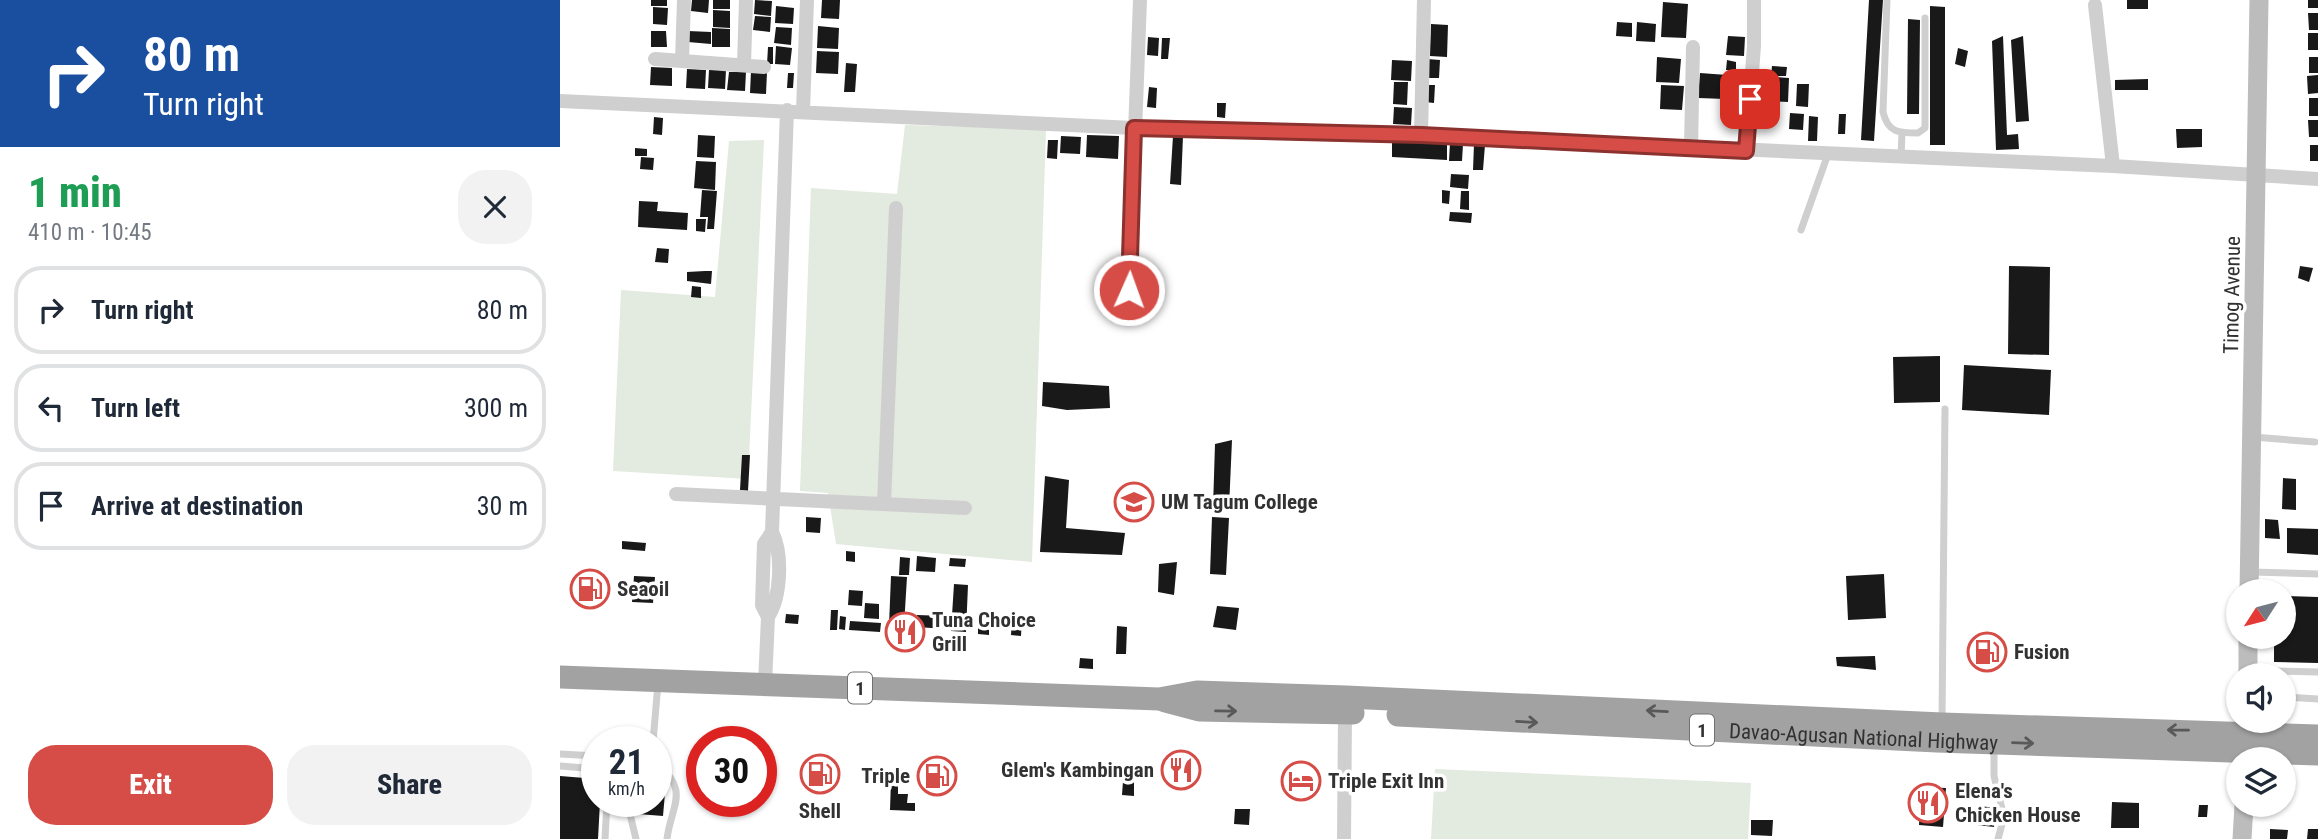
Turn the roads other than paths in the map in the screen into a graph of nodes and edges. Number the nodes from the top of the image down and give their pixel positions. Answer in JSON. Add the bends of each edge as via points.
{"nodes":[{"id":1,"x":684,"y":0,"type":"edge"},
{"id":2,"x":746,"y":0,"type":"edge"},
{"id":3,"x":807,"y":0,"type":"edge"},
{"id":4,"x":1140,"y":0,"type":"edge"},
{"id":5,"x":1424,"y":0,"type":"edge"},
{"id":6,"x":1755,"y":0,"type":"edge"},
{"id":7,"x":1887,"y":0,"type":"edge"},
{"id":8,"x":2259,"y":0,"type":"edge"},
{"id":9,"x":2095,"y":5,"type":"dead end"},
{"id":10,"x":1926,"y":18,"type":"dead end"},
{"id":11,"x":1693,"y":47,"type":"dead end"},
{"id":12,"x":655,"y":59,"type":"dead end"},
{"id":13,"x":682,"y":61,"type":"junction"},
{"id":14,"x":744,"y":65,"type":"junction"},
{"id":15,"x":764,"y":67,"type":"dead end"},
{"id":16,"x":560,"y":101,"type":"edge"},
{"id":17,"x":787,"y":110,"type":"junction"},
{"id":18,"x":803,"y":111,"type":"junction"},
{"id":19,"x":1134,"y":128,"type":"junction"},
{"id":20,"x":1902,"y":133,"type":"junction"},
{"id":21,"x":1421,"y":135,"type":"junction"},
{"id":22,"x":1691,"y":149,"type":"junction"},
{"id":23,"x":1746,"y":151,"type":"junction"},
{"id":24,"x":1828,"y":155,"type":"junction"},
{"id":25,"x":1902,"y":158,"type":"junction"},
{"id":26,"x":2113,"y":166,"type":"junction"},
{"id":27,"x":2257,"y":177,"type":"junction"},
{"id":28,"x":2318,"y":179,"type":"edge"},
{"id":29,"x":896,"y":208,"type":"dead end"},
{"id":30,"x":1801,"y":230,"type":"dead end"},
{"id":31,"x":1129,"y":290,"type":"dead end"},
{"id":32,"x":1945,"y":409,"type":"dead end"},
{"id":33,"x":2252,"y":437,"type":"junction"},
{"id":34,"x":2315,"y":442,"type":"dead end"},
{"id":35,"x":676,"y":494,"type":"dead end"},
{"id":36,"x":773,"y":499,"type":"junction"},
{"id":37,"x":884,"y":504,"type":"junction"},
{"id":38,"x":965,"y":508,"type":"dead end"},
{"id":39,"x":2249,"y":572,"type":"junction"},
{"id":40,"x":2318,"y":574,"type":"edge"},
{"id":41,"x":2249,"y":579,"type":"edge"},
{"id":42,"x":2296,"y":672,"type":"edge"},
{"id":43,"x":2318,"y":672,"type":"edge"},
{"id":44,"x":560,"y":677,"type":"edge"},
{"id":45,"x":659,"y":680,"type":"junction"},
{"id":46,"x":765,"y":684,"type":"junction"},
{"id":47,"x":2296,"y":697,"type":"edge"},
{"id":48,"x":1159,"y":699,"type":"junction"},
{"id":49,"x":2318,"y":699,"type":"edge"},
{"id":50,"x":1400,"y":707,"type":"junction"},
{"id":51,"x":1345,"y":713,"type":"junction"},
{"id":52,"x":1941,"y":724,"type":"junction"},
{"id":53,"x":655,"y":726,"type":"edge"},
{"id":54,"x":1995,"y":734,"type":"junction"},
{"id":55,"x":2318,"y":736,"type":"edge"},
{"id":56,"x":2246,"y":741,"type":"edge"},
{"id":57,"x":560,"y":754,"type":"edge"},
{"id":58,"x":2318,"y":754,"type":"edge"},
{"id":59,"x":581,"y":755,"type":"edge"},
{"id":60,"x":560,"y":766,"type":"edge"},
{"id":61,"x":581,"y":768,"type":"edge"},
{"id":62,"x":672,"y":782,"type":"edge"},
{"id":63,"x":606,"y":817,"type":"edge"},
{"id":64,"x":631,"y":817,"type":"edge"},
{"id":65,"x":2243,"y":817,"type":"edge"},
{"id":66,"x":605,"y":839,"type":"edge"},
{"id":67,"x":636,"y":839,"type":"edge"},
{"id":68,"x":667,"y":839,"type":"edge"},
{"id":69,"x":1344,"y":839,"type":"edge"},
{"id":70,"x":1997,"y":839,"type":"edge"},
{"id":71,"x":2242,"y":839,"type":"edge"}],
"edges":[{"from":1,"to":13,"type":"street"},
{"from":2,"to":14,"type":"street"},
{"from":3,"to":18,"type":"street"},
{"from":4,"to":19,"type":"street"},
{"from":5,"to":21,"type":"street"},
{"from":6,"to":23,"type":"street"},
{"from":7,"to":20,"type":"lane","via":[[1883,113],[1889,128]]},
{"from":8,"to":27,"type":"main road","name":"Timog Avenue"},
{"from":9,"to":26,"type":"street"},
{"from":10,"to":20,"type":"lane","via":[[1925,128],[1921,133]]},
{"from":11,"to":22,"type":"street"},
{"from":12,"to":13,"type":"street"},
{"from":13,"to":14,"type":"street"},
{"from":14,"to":15,"type":"street"},
{"from":16,"to":17,"type":"street"},
{"from":17,"to":18,"type":"street"},
{"from":17,"to":36,"type":"street"},
{"from":18,"to":19,"type":"street"},
{"from":19,"to":21,"type":"street"},
{"from":19,"to":31,"type":"street"},
{"from":20,"to":25,"type":"lane"},
{"from":21,"to":22,"type":"street"},
{"from":22,"to":23,"type":"street"},
{"from":23,"to":24,"type":"street"},
{"from":24,"to":25,"type":"street"},
{"from":24,"to":30,"type":"lane"},
{"from":25,"to":26,"type":"street"},
{"from":26,"to":27,"type":"street"},
{"from":27,"to":28,"type":"street"},
{"from":27,"to":33,"type":"main road","name":"Timog Avenue"},
{"from":29,"to":37,"type":"street"},
{"from":32,"to":52,"type":"lane"},
{"from":33,"to":34,"type":"lane"},
{"from":33,"to":39,"type":"main road","name":"Timog Avenue"},
{"from":35,"to":36,"type":"street"},
{"from":36,"to":37,"type":"street"},
{"from":36,"to":46,"type":"street","via":[[772,532],[764,544],[776,606],[768,617]]},
{"from":37,"to":38,"type":"street"},
{"from":39,"to":40,"type":"lane"},
{"from":39,"to":41,"type":"main road","name":"Timog Avenue"},
{"from":42,"to":43,"type":"lane"},
{"from":44,"to":45,"type":"highway","name":"Davao-Agusan National Highway","number":"1"},
{"from":45,"to":46,"type":"highway","name":"Davao-Agusan National Highway","number":"1"},
{"from":45,"to":53,"type":"lane"},
{"from":46,"to":48,"type":"highway","name":"Davao-Agusan National Highway","number":"1"},
{"from":47,"to":49,"type":"lane"},
{"from":48,"to":50,"type":"highway","name":"Davao-Agusan National Highway","number":"1","via":[[1197,692]]},
{"from":48,"to":51,"type":"highway","name":"Davao-Agusan National Highway","number":"1","one_way":true,"via":[[1199,710]]},
{"from":50,"to":51,"type":"highway","name":"Davao-Agusan National Highway","number":"1"},
{"from":52,"to":50,"type":"highway","name":"Davao-Agusan National Highway","number":"1","one_way":true},
{"from":50,"to":54,"type":"highway","name":"Davao-Agusan National Highway","number":"1","one_way":true},
{"from":51,"to":69,"type":"street"},
{"from":52,"to":54,"type":"highway","name":"Davao-Agusan National Highway","number":"1"},
{"from":54,"to":56,"type":"highway","name":"Davao-Agusan National Highway","number":"1"},
{"from":54,"to":70,"type":"lane","via":[[1994,776],[2004,817]]},
{"from":55,"to":56,"type":"highway","name":"Davao-Agusan National Highway","number":"1"},
{"from":56,"to":58,"type":"highway","name":"Davao-Agusan National Highway","number":"1"},
{"from":57,"to":59,"type":"lane"},
{"from":60,"to":61,"type":"lane"},
{"from":62,"to":68,"type":"lane","via":[[678,798]]},
{"from":63,"to":66,"type":"lane"},
{"from":64,"to":67,"type":"lane"},
{"from":65,"to":71,"type":"main road"}]}
